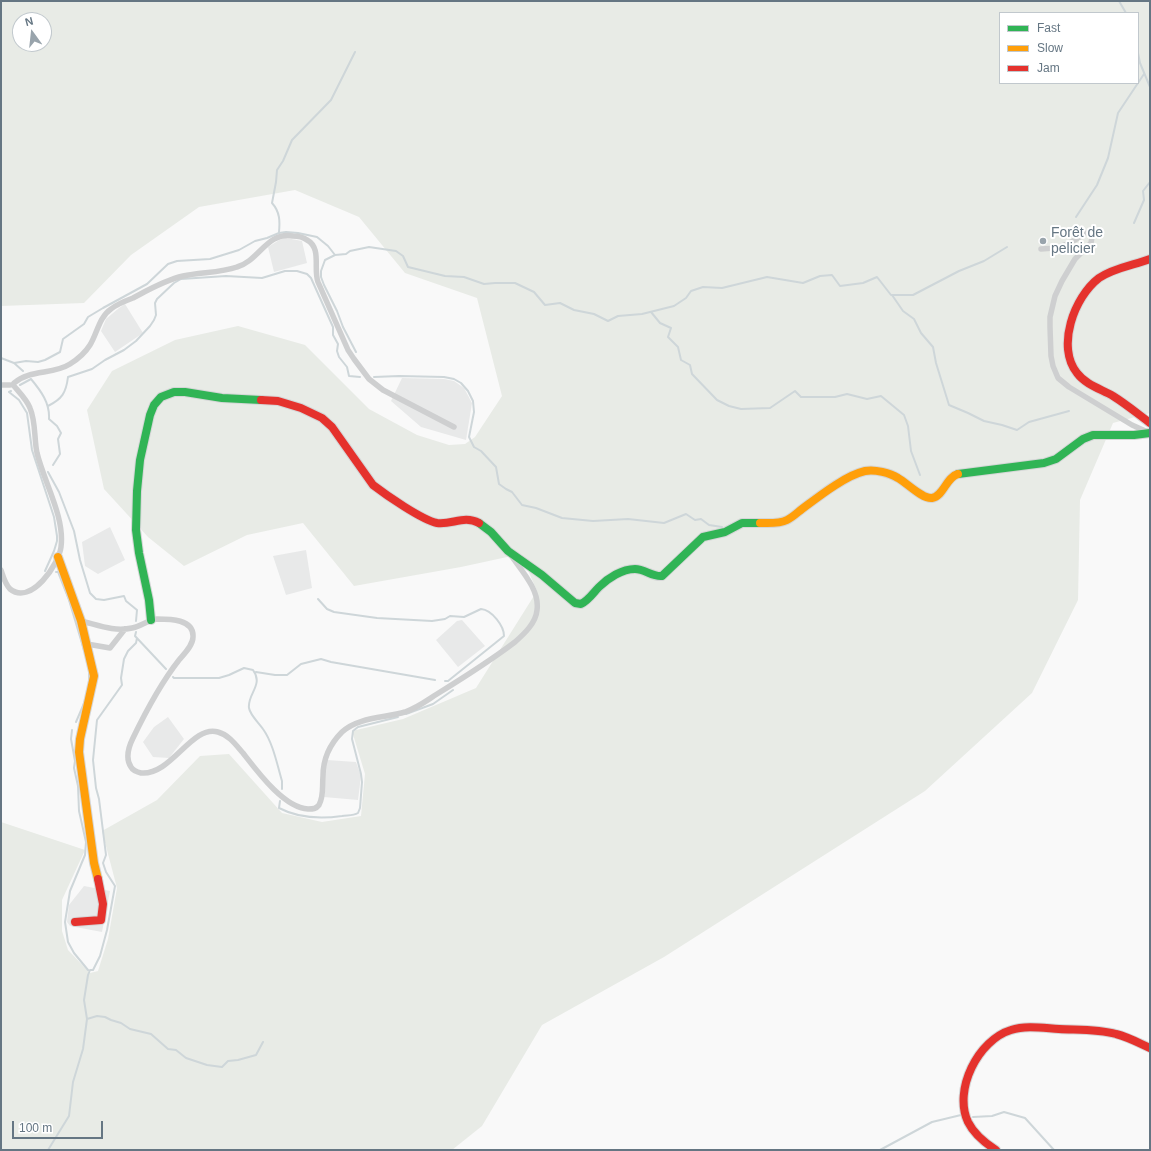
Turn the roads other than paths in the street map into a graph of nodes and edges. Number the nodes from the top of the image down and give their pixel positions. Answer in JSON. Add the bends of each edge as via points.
{"nodes":[{"id":1,"x":1041,"y":249,"type":"dead end"},
{"id":2,"x":1150,"y":259,"type":"edge"},
{"id":3,"x":1,"y":385,"type":"edge"},
{"id":4,"x":13,"y":385,"type":"junction"},
{"id":5,"x":1150,"y":423,"type":"edge"},
{"id":6,"x":454,"y":427,"type":"dead end"},
{"id":7,"x":1150,"y":433,"type":"edge"},
{"id":8,"x":508,"y":551,"type":"junction"},
{"id":9,"x":58,"y":557,"type":"junction"},
{"id":10,"x":1,"y":570,"type":"edge"},
{"id":11,"x":151,"y":620,"type":"junction"},
{"id":12,"x":81,"y":621,"type":"junction"},
{"id":13,"x":125,"y":629,"type":"junction"},
{"id":14,"x":87,"y":644,"type":"junction"},
{"id":15,"x":75,"y":922,"type":"dead end"},
{"id":16,"x":1150,"y":1048,"type":"edge"},
{"id":17,"x":996,"y":1150,"type":"edge"}],
"edges":[{"from":1,"to":7,"type":"street","via":[[1063,246],[1085,233],[1090,233],[1092,237],[1092,243],[1080,253],[1066,274],[1052,306],[1051,356],[1058,378],[1132,425]]},
{"from":2,"to":5,"type":"street","via":[[1104,275],[1089,286],[1074,312],[1068,344],[1072,366],[1079,375]]},
{"from":3,"to":4,"type":"street"},
{"from":4,"to":6,"type":"street","via":[[20,378],[63,368],[82,356],[91,344],[105,314],[114,307],[179,277],[240,266],[272,240],[281,235],[290,235],[305,239],[313,245],[318,282],[343,339],[364,374],[380,388]]},
{"from":4,"to":9,"type":"street","via":[[27,402],[32,415],[37,452],[60,528],[62,542]]},
{"from":7,"to":8,"type":"street","via":[[1093,435],[1049,462],[956,474],[933,499],[926,498],[903,480],[886,473],[861,473],[829,489],[788,520],[774,523],[742,523],[725,532],[703,537],[662,576],[656,577],[635,568],[622,572],[602,585],[581,604],[575,603]]},
{"from":8,"to":11,"type":"street","via":[[478,522],[468,519],[439,523],[429,521],[382,492],[373,485],[332,427],[311,412],[285,402],[174,392],[161,397],[154,405],[138,473],[136,530]]},
{"from":8,"to":11,"type":"street","via":[[536,598],[537,613],[532,624],[515,641],[481,667],[418,706],[397,714],[354,724],[342,732],[325,759],[322,797],[314,809],[301,808],[290,803],[269,784],[228,737],[216,731],[207,732],[195,739],[158,770],[146,773],[132,768],[128,758],[132,738],[164,681],[193,638],[191,627],[184,622]]},
{"from":9,"to":10,"type":"street","via":[[44,580],[29,591],[19,592],[10,589]]},
{"from":9,"to":12,"type":"street"},
{"from":11,"to":13,"type":"street"},
{"from":12,"to":13,"type":"street","via":[[111,629]]},
{"from":12,"to":14,"type":"street"},
{"from":13,"to":14,"type":"street","via":[[110,648]]},
{"from":14,"to":15,"type":"street","via":[[94,679],[81,735],[80,752],[94,863],[103,907],[100,920]]},
{"from":16,"to":17,"type":"street","via":[[1118,1034],[1099,1030],[1022,1027],[996,1037],[970,1069],[965,1100],[966,1118],[983,1141]]}]}
